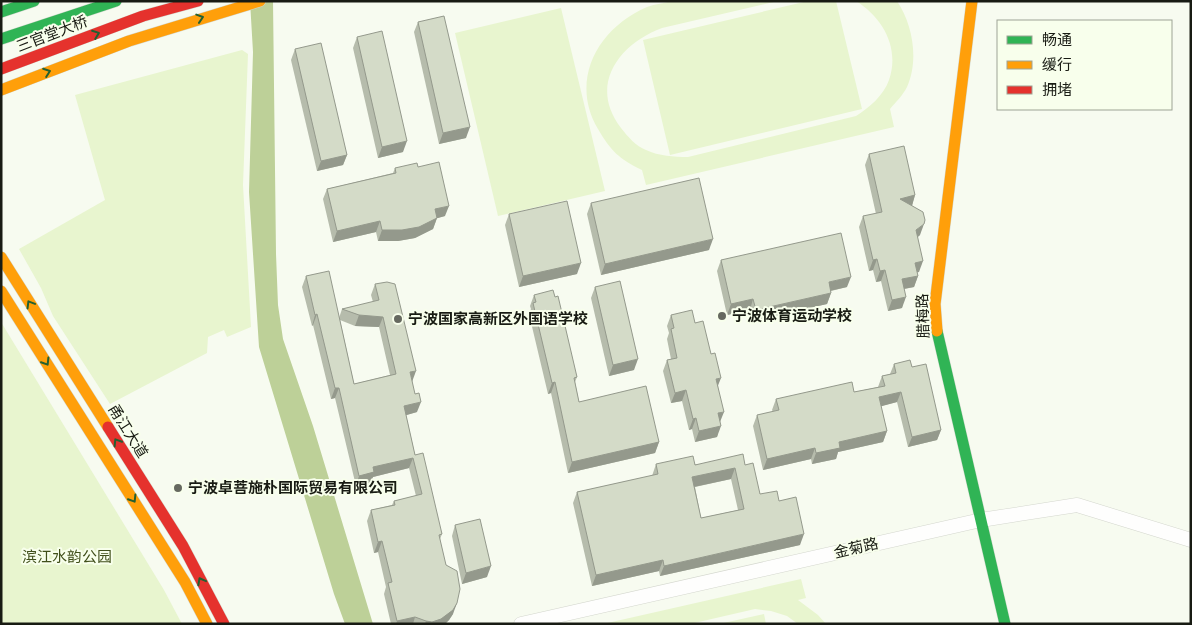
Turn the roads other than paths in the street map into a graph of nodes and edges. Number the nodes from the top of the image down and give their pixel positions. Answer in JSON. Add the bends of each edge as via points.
{"nodes":[{"id":1,"x":34,"y":1,"type":"edge"},
{"id":2,"x":116,"y":1,"type":"edge"},
{"id":3,"x":198,"y":1,"type":"edge"},
{"id":4,"x":260,"y":1,"type":"edge"},
{"id":5,"x":972,"y":1,"type":"edge"},
{"id":6,"x":1,"y":12,"type":"edge"},
{"id":7,"x":1,"y":39,"type":"edge"},
{"id":8,"x":1,"y":69,"type":"edge"},
{"id":9,"x":1,"y":90,"type":"edge"},
{"id":10,"x":1,"y":257,"type":"edge"},
{"id":11,"x":1,"y":291,"type":"edge"},
{"id":12,"x":981,"y":520,"type":"junction"},
{"id":13,"x":1191,"y":540,"type":"edge"},
{"id":14,"x":207,"y":624,"type":"edge"},
{"id":15,"x":224,"y":624,"type":"edge"},
{"id":16,"x":521,"y":624,"type":"edge"},
{"id":17,"x":1006,"y":624,"type":"edge"}],
"edges":[{"from":1,"to":6,"type":"main road"},
{"from":2,"to":7,"type":"main road","name":"三官堂大桥"},
{"from":8,"to":3,"type":"main road","name":"三官堂大桥","one_way":true,"via":[[143,16]]},
{"from":9,"to":4,"type":"main road","one_way":true,"via":[[103,51]]},
{"from":5,"to":12,"type":"main road","name":"腊梅路","via":[[935,304],[941,351]]},
{"from":15,"to":10,"type":"main road","name":"甬江大道","one_way":true,"via":[[183,546]]},
{"from":11,"to":14,"type":"main road","one_way":true,"via":[[185,582]]},
{"from":12,"to":13,"type":"street","name":"金菊路","via":[[1077,505]]},
{"from":12,"to":16,"type":"street","name":"金菊路"},
{"from":12,"to":17,"type":"main road","name":"腊梅路"}]}
